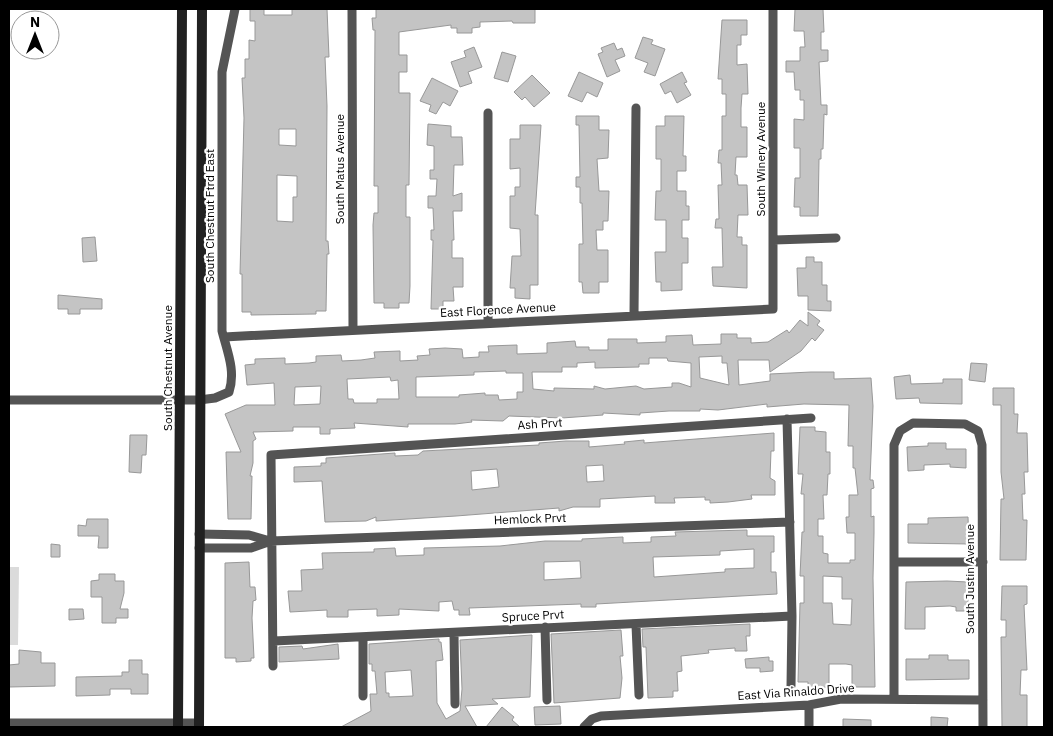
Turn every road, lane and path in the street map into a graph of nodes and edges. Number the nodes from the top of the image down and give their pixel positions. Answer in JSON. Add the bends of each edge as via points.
{"nodes":[{"id":1,"x":182,"y":9,"type":"edge"},
{"id":2,"x":202,"y":9,"type":"edge"},
{"id":3,"x":235,"y":9,"type":"edge"},
{"id":4,"x":352,"y":9,"type":"edge"},
{"id":5,"x":773,"y":9,"type":"edge"},
{"id":6,"x":636,"y":108,"type":"dead end"},
{"id":7,"x":488,"y":113,"type":"dead end"},
{"id":8,"x":836,"y":238,"type":"dead end"},
{"id":9,"x":774,"y":240,"type":"junction"},
{"id":10,"x":773,"y":308,"type":"joint"},
{"id":11,"x":634,"y":315,"type":"junction"},
{"id":12,"x":488,"y":323,"type":"junction"},
{"id":13,"x":353,"y":330,"type":"junction"},
{"id":14,"x":224,"y":337,"type":"junction"},
{"id":15,"x":9,"y":400,"type":"edge"},
{"id":16,"x":180,"y":400,"type":"junction"},
{"id":17,"x":199,"y":400,"type":"junction"},
{"id":18,"x":812,"y":418,"type":"dead end"},
{"id":19,"x":787,"y":419,"type":"junction"},
{"id":20,"x":790,"y":522,"type":"junction"},
{"id":21,"x":199,"y":534,"type":"junction"},
{"id":22,"x":271,"y":541,"type":"junction"},
{"id":23,"x":199,"y":548,"type":"junction"},
{"id":24,"x":894,"y":562,"type":"junction"},
{"id":25,"x":983,"y":562,"type":"junction"},
{"id":26,"x":792,"y":616,"type":"junction"},
{"id":27,"x":636,"y":625,"type":"junction"},
{"id":28,"x":545,"y":627,"type":"junction"},
{"id":29,"x":454,"y":632,"type":"junction"},
{"id":30,"x":363,"y":638,"type":"junction"},
{"id":31,"x":274,"y":640,"type":"junction"},
{"id":32,"x":273,"y":666,"type":"dead end"},
{"id":33,"x":791,"y":686,"type":"dead end"},
{"id":34,"x":639,"y":695,"type":"dead end"},
{"id":35,"x":363,"y":696,"type":"dead end"},
{"id":36,"x":894,"y":699,"type":"junction"},
{"id":37,"x":547,"y":700,"type":"dead end"},
{"id":38,"x":983,"y":700,"type":"junction"},
{"id":39,"x":455,"y":704,"type":"dead end"},
{"id":40,"x":809,"y":705,"type":"junction"},
{"id":41,"x":9,"y":722,"type":"edge"},
{"id":42,"x":20,"y":725,"type":"edge"},
{"id":43,"x":178,"y":725,"type":"edge"},
{"id":44,"x":199,"y":725,"type":"edge"},
{"id":45,"x":584,"y":726,"type":"edge"},
{"id":46,"x":809,"y":727,"type":"edge"},
{"id":47,"x":983,"y":727,"type":"edge"}],
"edges":[{"from":1,"to":16,"type":"main road","name":"South Chestnut Avenue"},
{"from":2,"to":17,"type":"main road"},
{"from":3,"to":14,"type":"street","name":"South Chestnut Ftrd East","via":[[222,72]]},
{"from":4,"to":13,"type":"street","name":"South Matus Avenue"},
{"from":5,"to":9,"type":"street","name":"South Winery Avenue"},
{"from":6,"to":11,"type":"street"},
{"from":7,"to":12,"type":"street"},
{"from":8,"to":9,"type":"street"},
{"from":9,"to":10,"type":"street","name":"South Winery Avenue"},
{"from":10,"to":11,"type":"street","name":"East Florence Avenue"},
{"from":11,"to":12,"type":"street","name":"East Florence Avenue"},
{"from":12,"to":13,"type":"street","name":"East Florence Avenue"},
{"from":13,"to":14,"type":"street","name":"East Florence Avenue"},
{"from":14,"to":17,"type":"street","name":"South Chestnut Ftrd East","via":[[232,370],[229,392]]},
{"from":15,"to":16,"type":"street"},
{"from":16,"to":17,"type":"street"},
{"from":16,"to":43,"type":"main road","name":"South Chestnut Avenue"},
{"from":17,"to":21,"type":"main road"},
{"from":18,"to":19,"type":"street","name":"Ash Prvt"},
{"from":19,"to":20,"type":"street"},
{"from":19,"to":22,"type":"street","name":"Ash Prvt","via":[[271,455]]},
{"from":20,"to":22,"type":"street","name":"Hemlock Prvt"},
{"from":20,"to":26,"type":"street"},
{"from":21,"to":22,"type":"street","name":"Hemlock Prvt","via":[[249,534]]},
{"from":21,"to":23,"type":"main road"},
{"from":22,"to":23,"type":"street","name":"Hemlock Prvt","via":[[251,548]]},
{"from":22,"to":31,"type":"street"},
{"from":23,"to":44,"type":"main road"},
{"from":24,"to":25,"type":"street"},
{"from":24,"to":25,"type":"street","name":"South Justin Avenue","via":[[894,445],[900,430],[913,423],[948,423],[965,424],[978,431],[982,445]]},
{"from":24,"to":36,"type":"street"},
{"from":25,"to":38,"type":"street","name":"South Justin Avenue"},
{"from":26,"to":27,"type":"street","name":"Spruce Prvt"},
{"from":26,"to":33,"type":"street"},
{"from":27,"to":28,"type":"street","name":"Spruce Prvt"},
{"from":27,"to":34,"type":"street"},
{"from":28,"to":29,"type":"street","name":"Spruce Prvt"},
{"from":28,"to":37,"type":"street"},
{"from":29,"to":30,"type":"street","name":"Spruce Prvt"},
{"from":29,"to":39,"type":"street"},
{"from":30,"to":31,"type":"street","name":"Spruce Prvt"},
{"from":30,"to":35,"type":"street"},
{"from":31,"to":32,"type":"street"},
{"from":36,"to":38,"type":"street","name":"East Via Rinaldo Drive"},
{"from":36,"to":40,"type":"street","name":"East Via Rinaldo Drive","via":[[840,699]]},
{"from":38,"to":47,"type":"street","name":"South Justin Avenue"},
{"from":40,"to":45,"type":"street","name":"East Via Rinaldo Drive","via":[[601,716]]},
{"from":40,"to":46,"type":"street"},
{"from":41,"to":42,"type":"street"},
{"from":42,"to":43,"type":"street"},
{"from":43,"to":44,"type":"street"}]}
